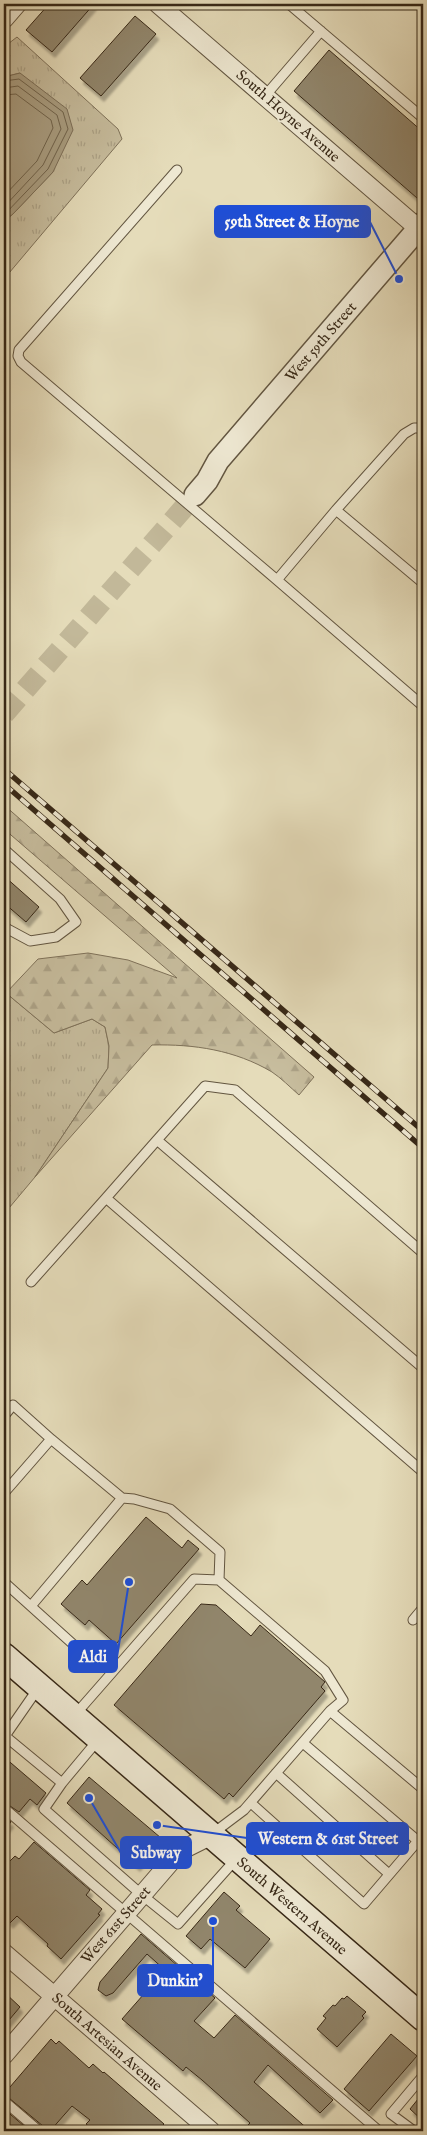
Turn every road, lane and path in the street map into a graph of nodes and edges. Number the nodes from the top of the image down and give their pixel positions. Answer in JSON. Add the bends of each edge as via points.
{"nodes":[{"id":1,"x":17,"y":4,"type":"edge"},
{"id":2,"x":158,"y":4,"type":"edge"},
{"id":3,"x":288,"y":4,"type":"edge"},
{"id":4,"x":4,"y":19,"type":"edge"},
{"id":5,"x":321,"y":31,"type":"junction"},
{"id":6,"x":265,"y":96,"type":"junction"},
{"id":7,"x":423,"y":118,"type":"edge"},
{"id":8,"x":177,"y":170,"type":"dead end"},
{"id":9,"x":422,"y":228,"type":"edge"},
{"id":10,"x":423,"y":428,"type":"edge"},
{"id":11,"x":191,"y":492,"type":"tunnel mouth"},
{"id":12,"x":336,"y":510,"type":"junction"},
{"id":13,"x":277,"y":580,"type":"junction"},
{"id":14,"x":423,"y":583,"type":"edge"},
{"id":15,"x":423,"y":706,"type":"edge"},
{"id":16,"x":4,"y":849,"type":"edge"},
{"id":17,"x":4,"y":928,"type":"edge"},
{"id":18,"x":157,"y":1140,"type":"junction"},
{"id":19,"x":106,"y":1198,"type":"junction"},
{"id":20,"x":423,"y":1253,"type":"edge"},
{"id":21,"x":31,"y":1282,"type":"dead end"},
{"id":22,"x":423,"y":1368,"type":"edge"},
{"id":23,"x":4,"y":1416,"type":"edge"},
{"id":24,"x":50,"y":1439,"type":"junction"},
{"id":25,"x":423,"y":1472,"type":"edge"},
{"id":26,"x":4,"y":1493,"type":"edge"},
{"id":27,"x":122,"y":1498,"type":"junction"},
{"id":28,"x":219,"y":1580,"type":"junction"},
{"id":29,"x":4,"y":1582,"type":"edge"},
{"id":30,"x":31,"y":1606,"type":"junction"},
{"id":31,"x":423,"y":1608,"type":"edge"},
{"id":32,"x":413,"y":1620,"type":"dead end"},
{"id":33,"x":4,"y":1656,"type":"edge"},
{"id":34,"x":85,"y":1656,"type":"dead end"},
{"id":35,"x":40,"y":1687,"type":"junction"},
{"id":36,"x":330,"y":1711,"type":"junction"},
{"id":37,"x":74,"y":1717,"type":"junction"},
{"id":38,"x":99,"y":1739,"type":"junction"},
{"id":39,"x":303,"y":1743,"type":"junction"},
{"id":40,"x":276,"y":1773,"type":"junction"},
{"id":41,"x":62,"y":1783,"type":"junction"},
{"id":42,"x":423,"y":1789,"type":"edge"},
{"id":43,"x":251,"y":1802,"type":"junction"},
{"id":44,"x":4,"y":1808,"type":"edge"},
{"id":45,"x":210,"y":1836,"type":"junction"},
{"id":46,"x":421,"y":1838,"type":"edge"},
{"id":47,"x":236,"y":1858,"type":"junction"},
{"id":48,"x":389,"y":1874,"type":"junction"},
{"id":49,"x":142,"y":1895,"type":"junction"},
{"id":50,"x":126,"y":1913,"type":"junction"},
{"id":51,"x":4,"y":1953,"type":"edge"},
{"id":52,"x":54,"y":1996,"type":"junction"},
{"id":53,"x":423,"y":2018,"type":"edge"},
{"id":54,"x":4,"y":2055,"type":"edge"},
{"id":55,"x":423,"y":2076,"type":"edge"},
{"id":56,"x":4,"y":2101,"type":"edge"},
{"id":57,"x":39,"y":2131,"type":"edge"},
{"id":58,"x":211,"y":2131,"type":"edge"},
{"id":59,"x":379,"y":2131,"type":"edge"},
{"id":60,"x":414,"y":2131,"type":"edge"}],
"edges":[{"from":1,"to":4,"type":"street"},
{"from":2,"to":6,"type":"street","name":"South Hoyne Avenue"},
{"from":3,"to":5,"type":"lane"},
{"from":5,"to":6,"type":"lane"},
{"from":5,"to":7,"type":"lane"},
{"from":6,"to":9,"type":"street","name":"South Hoyne Avenue"},
{"from":8,"to":13,"type":"lane","via":[[18,356],[21,362]]},
{"from":9,"to":11,"type":"street","name":"West 59th Street","via":[[218,461],[207,481]]},
{"from":10,"to":12,"type":"lane","via":[[414,428],[404,434]]},
{"from":12,"to":13,"type":"lane"},
{"from":12,"to":14,"type":"lane"},
{"from":13,"to":15,"type":"lane"},
{"from":16,"to":17,"type":"lane","via":[[60,899],[76,922],[56,937],[30,941]]},
{"from":18,"to":19,"type":"lane"},
{"from":18,"to":20,"type":"lane","via":[[205,1086],[235,1090]]},
{"from":18,"to":22,"type":"lane"},
{"from":19,"to":21,"type":"lane"},
{"from":19,"to":25,"type":"lane"},
{"from":23,"to":24,"type":"lane","via":[[13,1405]]},
{"from":24,"to":26,"type":"lane"},
{"from":24,"to":27,"type":"lane"},
{"from":27,"to":28,"type":"lane","via":[[134,1498],[170,1509],[220,1552]]},
{"from":27,"to":30,"type":"lane"},
{"from":28,"to":36,"type":"lane","name":"West 61st Street","via":[[325,1671],[344,1700]]},
{"from":28,"to":37,"type":"lane","via":[[194,1579]]},
{"from":29,"to":30,"type":"lane"},
{"from":30,"to":34,"type":"lane"},
{"from":31,"to":32,"type":"lane"},
{"from":33,"to":35,"type":"main road","name":"South Western Avenue"},
{"from":35,"to":37,"type":"main road","name":"South Western Avenue"},
{"from":35,"to":41,"type":"lane","via":[[5,1736]]},
{"from":36,"to":39,"type":"lane","name":"West 61st Street"},
{"from":36,"to":42,"type":"lane"},
{"from":37,"to":38,"type":"main road","name":"South Western Avenue"},
{"from":38,"to":41,"type":"lane"},
{"from":38,"to":45,"type":"main road","name":"South Western Avenue"},
{"from":39,"to":40,"type":"lane","name":"West 61st Street"},
{"from":39,"to":46,"type":"lane"},
{"from":40,"to":43,"type":"lane","name":"West 61st Street"},
{"from":40,"to":48,"type":"lane"},
{"from":41,"to":49,"type":"lane","via":[[44,1809]]},
{"from":43,"to":45,"type":"lane","name":"West 61st Street"},
{"from":43,"to":48,"type":"lane","via":[[364,1904]]},
{"from":44,"to":50,"type":"lane"},
{"from":45,"to":47,"type":"main road","name":"South Western Avenue"},
{"from":45,"to":49,"type":"street","name":"West 61st Street","via":[[180,1851]]},
{"from":46,"to":48,"type":"lane"},
{"from":47,"to":49,"type":"lane","via":[[178,1924]]},
{"from":47,"to":53,"type":"main road","name":"South Western Avenue"},
{"from":49,"to":50,"type":"street","name":"West 61st Street"},
{"from":50,"to":52,"type":"street","name":"West 61st Street"},
{"from":50,"to":59,"type":"lane"},
{"from":51,"to":52,"type":"street","name":"South Artesian Avenue"},
{"from":52,"to":54,"type":"street","name":"West 61st Street"},
{"from":52,"to":58,"type":"street","name":"South Artesian Avenue"},
{"from":55,"to":60,"type":"lane","via":[[391,2114]]},
{"from":56,"to":57,"type":"lane"}]}
